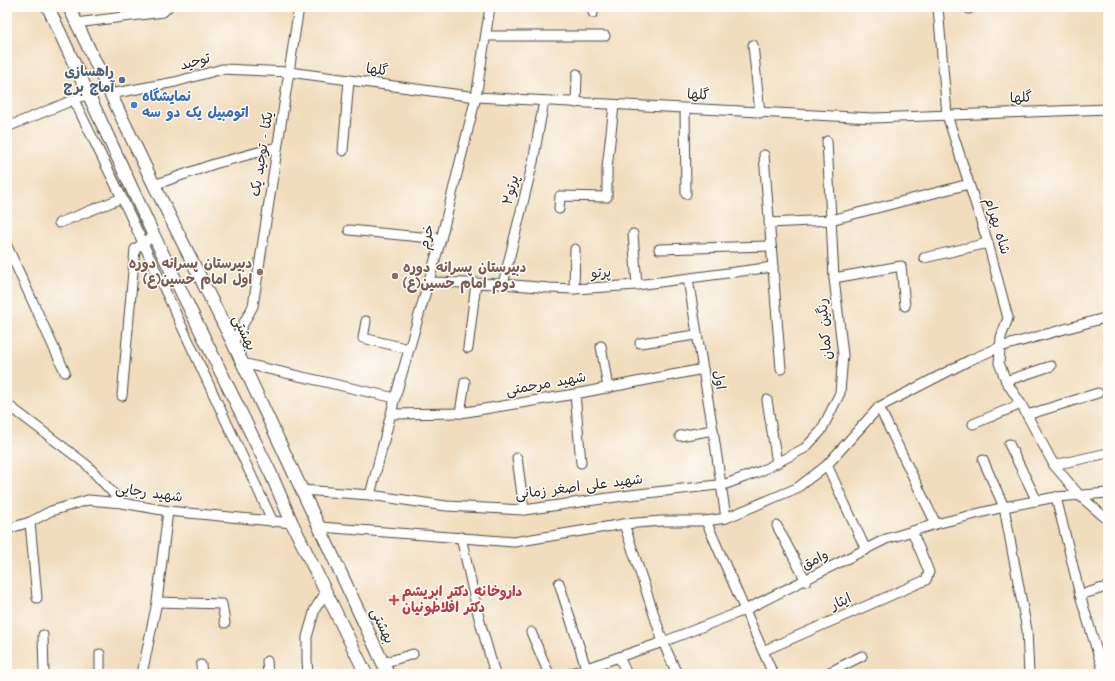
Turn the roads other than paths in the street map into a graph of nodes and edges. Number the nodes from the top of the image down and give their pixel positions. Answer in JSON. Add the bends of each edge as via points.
{"nodes":[{"id":1,"x":48,"y":7,"type":"edge"},
{"id":2,"x":68,"y":7,"type":"edge"},
{"id":3,"x":168,"y":7,"type":"edge"},
{"id":4,"x":299,"y":7,"type":"edge"},
{"id":5,"x":490,"y":7,"type":"edge"},
{"id":6,"x":938,"y":7,"type":"edge"},
{"id":7,"x":76,"y":23,"type":"junction"},
{"id":8,"x":486,"y":36,"type":"junction"},
{"id":9,"x":605,"y":36,"type":"dead end"},
{"id":10,"x":754,"y":45,"type":"dead end"},
{"id":11,"x":289,"y":72,"type":"junction"},
{"id":12,"x":577,"y":74,"type":"dead end"},
{"id":13,"x":349,"y":80,"type":"junction"},
{"id":14,"x":88,"y":94,"type":"junction"},
{"id":15,"x":110,"y":94,"type":"junction"},
{"id":16,"x":476,"y":98,"type":"junction"},
{"id":17,"x":74,"y":100,"type":"junction"},
{"id":18,"x":544,"y":102,"type":"junction"},
{"id":19,"x":576,"y":103,"type":"junction"},
{"id":20,"x":614,"y":106,"type":"junction"},
{"id":21,"x":685,"y":109,"type":"junction"},
{"id":22,"x":1108,"y":109,"type":"edge"},
{"id":23,"x":760,"y":113,"type":"junction"},
{"id":24,"x":947,"y":115,"type":"junction"},
{"id":25,"x":7,"y":127,"type":"edge"},
{"id":26,"x":827,"y":141,"type":"dead end"},
{"id":27,"x":277,"y":147,"type":"junction"},
{"id":28,"x":343,"y":151,"type":"dead end"},
{"id":29,"x":764,"y":155,"type":"dead end"},
{"id":30,"x":969,"y":184,"type":"junction"},
{"id":31,"x":154,"y":185,"type":"junction"},
{"id":32,"x":686,"y":194,"type":"dead end"},
{"id":33,"x":122,"y":198,"type":"junction"},
{"id":34,"x":559,"y":209,"type":"dead end"},
{"id":35,"x":831,"y":220,"type":"junction"},
{"id":36,"x":59,"y":223,"type":"dead end"},
{"id":37,"x":769,"y":223,"type":"junction"},
{"id":38,"x":348,"y":230,"type":"dead end"},
{"id":39,"x":634,"y":234,"type":"dead end"},
{"id":40,"x":154,"y":236,"type":"junction"},
{"id":41,"x":442,"y":239,"type":"junction"},
{"id":42,"x":143,"y":243,"type":"junction"},
{"id":43,"x":988,"y":243,"type":"junction"},
{"id":44,"x":7,"y":246,"type":"edge"},
{"id":45,"x":771,"y":246,"type":"junction"},
{"id":46,"x":575,"y":249,"type":"dead end"},
{"id":47,"x":658,"y":249,"type":"dead end"},
{"id":48,"x":924,"y":258,"type":"dead end"},
{"id":49,"x":10,"y":259,"type":"edge"},
{"id":50,"x":773,"y":267,"type":"junction"},
{"id":51,"x":834,"y":278,"type":"junction"},
{"id":52,"x":688,"y":279,"type":"junction"},
{"id":53,"x":429,"y":282,"type":"junction"},
{"id":54,"x":476,"y":283,"type":"junction"},
{"id":55,"x":503,"y":284,"type":"junction"},
{"id":56,"x":637,"y":285,"type":"junction"},
{"id":57,"x":574,"y":288,"type":"junction"},
{"id":58,"x":905,"y":306,"type":"dead end"},
{"id":59,"x":1108,"y":317,"type":"edge"},
{"id":60,"x":366,"y":322,"type":"dead end"},
{"id":61,"x":696,"y":335,"type":"junction"},
{"id":62,"x":233,"y":343,"type":"junction"},
{"id":63,"x":640,"y":343,"type":"dead end"},
{"id":64,"x":601,"y":346,"type":"dead end"},
{"id":65,"x":1000,"y":347,"type":"junction"},
{"id":66,"x":468,"y":348,"type":"dead end"},
{"id":67,"x":410,"y":349,"type":"junction"},
{"id":68,"x":242,"y":363,"type":"junction"},
{"id":69,"x":1051,"y":366,"type":"dead end"},
{"id":70,"x":703,"y":369,"type":"junction"},
{"id":71,"x":782,"y":369,"type":"dead end"},
{"id":72,"x":65,"y":372,"type":"dead end"},
{"id":73,"x":1006,"y":381,"type":"junction"},
{"id":74,"x":465,"y":382,"type":"dead end"},
{"id":75,"x":608,"y":388,"type":"junction"},
{"id":76,"x":1098,"y":393,"type":"dead end"},
{"id":77,"x":575,"y":394,"type":"junction"},
{"id":78,"x":122,"y":396,"type":"dead end"},
{"id":79,"x":395,"y":398,"type":"junction"},
{"id":80,"x":767,"y":400,"type":"dead end"},
{"id":81,"x":7,"y":404,"type":"edge"},
{"id":82,"x":1021,"y":404,"type":"junction"},
{"id":83,"x":879,"y":407,"type":"junction"},
{"id":84,"x":460,"y":413,"type":"junction"},
{"id":85,"x":392,"y":414,"type":"junction"},
{"id":86,"x":1027,"y":415,"type":"junction"},
{"id":87,"x":973,"y":424,"type":"dead end"},
{"id":88,"x":713,"y":430,"type":"junction"},
{"id":89,"x":821,"y":431,"type":"joint"},
{"id":90,"x":680,"y":436,"type":"dead end"},
{"id":91,"x":1009,"y":444,"type":"dead end"},
{"id":92,"x":1108,"y":453,"type":"edge"},
{"id":93,"x":517,"y":458,"type":"dead end"},
{"id":94,"x":983,"y":460,"type":"dead end"},
{"id":95,"x":581,"y":463,"type":"dead end"},
{"id":96,"x":777,"y":463,"type":"junction"},
{"id":97,"x":827,"y":464,"type":"junction"},
{"id":98,"x":1054,"y":465,"type":"junction"},
{"id":99,"x":721,"y":485,"type":"junction"},
{"id":100,"x":302,"y":490,"type":"junction"},
{"id":101,"x":1108,"y":493,"type":"edge"},
{"id":102,"x":370,"y":494,"type":"junction"},
{"id":103,"x":1080,"y":496,"type":"junction"},
{"id":104,"x":1056,"y":497,"type":"junction"},
{"id":105,"x":1037,"y":501,"type":"junction"},
{"id":106,"x":122,"y":503,"type":"junction"},
{"id":107,"x":1004,"y":507,"type":"junction"},
{"id":108,"x":524,"y":510,"type":"junction"},
{"id":109,"x":168,"y":511,"type":"junction"},
{"id":110,"x":726,"y":518,"type":"junction"},
{"id":111,"x":1108,"y":520,"type":"edge"},
{"id":112,"x":706,"y":521,"type":"junction"},
{"id":113,"x":30,"y":522,"type":"junction"},
{"id":114,"x":273,"y":522,"type":"junction"},
{"id":115,"x":292,"y":523,"type":"junction"},
{"id":116,"x":624,"y":524,"type":"junction"},
{"id":117,"x":936,"y":524,"type":"junction"},
{"id":118,"x":777,"y":526,"type":"dead end"},
{"id":119,"x":320,"y":527,"type":"junction"},
{"id":120,"x":7,"y":529,"type":"edge"},
{"id":121,"x":912,"y":531,"type":"junction"},
{"id":122,"x":461,"y":537,"type":"junction"},
{"id":123,"x":866,"y":550,"type":"junction"},
{"id":124,"x":806,"y":581,"type":"junction"},
{"id":125,"x":559,"y":582,"type":"dead end"},
{"id":126,"x":1103,"y":588,"type":"dead end"},
{"id":127,"x":326,"y":592,"type":"junction"},
{"id":128,"x":1080,"y":595,"type":"junction"},
{"id":129,"x":37,"y":598,"type":"dead end"},
{"id":130,"x":157,"y":602,"type":"junction"},
{"id":131,"x":745,"y":610,"type":"junction"},
{"id":132,"x":225,"y":623,"type":"dead end"},
{"id":133,"x":531,"y":632,"type":"dead end"},
{"id":134,"x":43,"y":635,"type":"dead end"},
{"id":135,"x":663,"y":642,"type":"junction"},
{"id":136,"x":763,"y":651,"type":"junction"},
{"id":137,"x":1108,"y":651,"type":"edge"},
{"id":138,"x":100,"y":654,"type":"dead end"},
{"id":139,"x":413,"y":654,"type":"dead end"},
{"id":140,"x":1099,"y":655,"type":"junction"},
{"id":141,"x":862,"y":656,"type":"dead end"},
{"id":142,"x":619,"y":657,"type":"junction"},
{"id":143,"x":267,"y":661,"type":"dead end"},
{"id":144,"x":386,"y":668,"type":"edge"},
{"id":145,"x":586,"y":668,"type":"junction"},
{"id":146,"x":844,"y":670,"type":"edge"},
{"id":147,"x":44,"y":674,"type":"edge"},
{"id":148,"x":100,"y":674,"type":"edge"},
{"id":149,"x":142,"y":674,"type":"edge"},
{"id":150,"x":268,"y":674,"type":"edge"},
{"id":151,"x":308,"y":674,"type":"edge"},
{"id":152,"x":366,"y":674,"type":"edge"},
{"id":153,"x":495,"y":674,"type":"edge"},
{"id":154,"x":549,"y":674,"type":"edge"},
{"id":155,"x":569,"y":674,"type":"edge"},
{"id":156,"x":627,"y":674,"type":"edge"},
{"id":157,"x":677,"y":674,"type":"edge"},
{"id":158,"x":773,"y":674,"type":"edge"},
{"id":159,"x":826,"y":674,"type":"edge"},
{"id":160,"x":1029,"y":674,"type":"edge"},
{"id":161,"x":1104,"y":674,"type":"edge"}],
"edges":[{"from":1,"to":14,"type":"main road"},
{"from":2,"to":7,"type":"main road","name":"بهشتی"},
{"from":3,"to":7,"type":"street","via":[[163,12]]},
{"from":4,"to":11,"type":"street","name":"یکتا - توحید یک"},
{"from":5,"to":8,"type":"street","name":"خرم"},
{"from":6,"to":24,"type":"street","name":"شاه بهرام"},
{"from":7,"to":15,"type":"main road","name":"بهشتی"},
{"from":8,"to":9,"type":"street"},
{"from":8,"to":16,"type":"street","name":"خرم"},
{"from":10,"to":23,"type":"street"},
{"from":11,"to":13,"type":"street","name":"گلها"},
{"from":11,"to":15,"type":"street","name":"توحید","via":[[222,69],[175,82]]},
{"from":11,"to":27,"type":"street","name":"یکتا - توحید یک"},
{"from":12,"to":19,"type":"street"},
{"from":13,"to":16,"type":"street","name":"گلها"},
{"from":13,"to":28,"type":"street"},
{"from":14,"to":17,"type":"street"},
{"from":14,"to":40,"type":"main road"},
{"from":15,"to":31,"type":"main road","name":"بهشتی"},
{"from":16,"to":18,"type":"street","name":"گلها"},
{"from":16,"to":41,"type":"street","name":"خرم"},
{"from":17,"to":25,"type":"street"},
{"from":17,"to":33,"type":"street"},
{"from":18,"to":19,"type":"street","name":"گلها"},
{"from":18,"to":55,"type":"street","name":"پرتو۲","via":[[533,162]]},
{"from":19,"to":20,"type":"street","name":"گلها"},
{"from":20,"to":21,"type":"street","name":"گلها"},
{"from":20,"to":34,"type":"street","via":[[607,168],[607,197],[560,196]]},
{"from":21,"to":23,"type":"street","name":"گلها"},
{"from":21,"to":32,"type":"street"},
{"from":22,"to":24,"type":"street","name":"گلها"},
{"from":23,"to":24,"type":"street","name":"گلها","via":[[873,118]]},
{"from":24,"to":30,"type":"street","name":"شاه بهرام"},
{"from":26,"to":35,"type":"street","name":"رنگین کمان"},
{"from":27,"to":31,"type":"street","via":[[214,164]]},
{"from":27,"to":62,"type":"street","name":"یکتا - توحید یک","via":[[253,306]]},
{"from":29,"to":37,"type":"street"},
{"from":30,"to":35,"type":"street"},
{"from":30,"to":43,"type":"street","name":"شاه بهرام"},
{"from":31,"to":62,"type":"main road","name":"بهشتی"},
{"from":33,"to":36,"type":"street"},
{"from":33,"to":42,"type":"street"},
{"from":35,"to":37,"type":"street"},
{"from":35,"to":51,"type":"street","name":"رنگین کمان"},
{"from":37,"to":45,"type":"street"},
{"from":38,"to":41,"type":"street"},
{"from":39,"to":56,"type":"street"},
{"from":40,"to":42,"type":"street"},
{"from":40,"to":115,"type":"main road","via":[[271,474]]},
{"from":41,"to":53,"type":"street","name":"خرم"},
{"from":42,"to":78,"type":"street","via":[[135,249]]},
{"from":42,"to":114,"type":"street"},
{"from":43,"to":48,"type":"street"},
{"from":43,"to":65,"type":"street","name":"شاه بهرام","via":[[1008,318]]},
{"from":44,"to":49,"type":"street"},
{"from":45,"to":47,"type":"street"},
{"from":45,"to":50,"type":"street"},
{"from":46,"to":57,"type":"street"},
{"from":49,"to":72,"type":"street"},
{"from":50,"to":52,"type":"street","name":"پرتو"},
{"from":50,"to":71,"type":"street"},
{"from":51,"to":58,"type":"street","via":[[901,266]]},
{"from":51,"to":89,"type":"street","name":"رنگین کمان","via":[[843,355],[840,392]]},
{"from":52,"to":56,"type":"street","name":"پرتو"},
{"from":52,"to":61,"type":"street","name":"اول"},
{"from":53,"to":54,"type":"street","name":"پرتو"},
{"from":53,"to":67,"type":"street","name":"خرم"},
{"from":54,"to":55,"type":"street","name":"پرتو"},
{"from":54,"to":66,"type":"street"},
{"from":55,"to":57,"type":"street","name":"پرتو"},
{"from":56,"to":57,"type":"street","name":"پرتو"},
{"from":59,"to":65,"type":"street"},
{"from":60,"to":67,"type":"street","via":[[363,338]]},
{"from":61,"to":63,"type":"street"},
{"from":61,"to":70,"type":"street","name":"اول"},
{"from":62,"to":68,"type":"main road","name":"بهشتی"},
{"from":64,"to":75,"type":"street"},
{"from":65,"to":73,"type":"street","name":"شاه بهرام","via":[[999,363]]},
{"from":65,"to":83,"type":"street"},
{"from":67,"to":79,"type":"street","name":"خرم"},
{"from":68,"to":79,"type":"street"},
{"from":68,"to":100,"type":"main road","name":"بهشتی"},
{"from":69,"to":73,"type":"street"},
{"from":70,"to":75,"type":"street","name":"شهید مرحمتی"},
{"from":70,"to":88,"type":"street","name":"اول"},
{"from":73,"to":82,"type":"street","name":"شاه بهرام"},
{"from":74,"to":84,"type":"street"},
{"from":75,"to":77,"type":"street","name":"شهید مرحمتی"},
{"from":76,"to":86,"type":"street"},
{"from":77,"to":84,"type":"street","name":"شهید مرحمتی"},
{"from":77,"to":95,"type":"street"},
{"from":79,"to":85,"type":"street","name":"خرم"},
{"from":80,"to":96,"type":"street"},
{"from":81,"to":106,"type":"street","via":[[87,465]]},
{"from":82,"to":86,"type":"street","name":"شاه بهرام"},
{"from":82,"to":87,"type":"street"},
{"from":83,"to":97,"type":"street"},
{"from":83,"to":117,"type":"street"},
{"from":84,"to":85,"type":"street","name":"شهید مرحمتی"},
{"from":85,"to":102,"type":"street","name":"خرم"},
{"from":86,"to":98,"type":"street","name":"شاه بهرام"},
{"from":88,"to":90,"type":"street"},
{"from":88,"to":99,"type":"street","name":"اول"},
{"from":89,"to":96,"type":"street","name":"شهید علی اصغر زمانی","via":[[805,448]]},
{"from":91,"to":105,"type":"street"},
{"from":92,"to":98,"type":"street"},
{"from":93,"to":108,"type":"street"},
{"from":94,"to":107,"type":"street"},
{"from":96,"to":99,"type":"street","name":"شهید علی اصغر زمانی","via":[[761,472]]},
{"from":97,"to":110,"type":"street","via":[[797,488]]},
{"from":97,"to":123,"type":"street"},
{"from":98,"to":103,"type":"street","name":"شاه بهرام"},
{"from":99,"to":108,"type":"street","name":"شهید علی اصغر زمانی"},
{"from":99,"to":110,"type":"street","name":"اول"},
{"from":100,"to":102,"type":"street","name":"شهید علی اصغر زمانی"},
{"from":100,"to":119,"type":"main road","name":"بهشتی"},
{"from":101,"to":103,"type":"street","name":"وامق"},
{"from":102,"to":108,"type":"street","name":"شهید علی اصغر زمانی","via":[[446,506]]},
{"from":103,"to":104,"type":"street","name":"وامق"},
{"from":103,"to":111,"type":"street","name":"شاه بهرام"},
{"from":104,"to":105,"type":"street","name":"وامق"},
{"from":104,"to":128,"type":"street"},
{"from":105,"to":107,"type":"street","name":"وامق"},
{"from":106,"to":109,"type":"street","name":"شهید رجایی"},
{"from":106,"to":113,"type":"street","name":"شهید رجایی","via":[[88,500],[51,511]]},
{"from":107,"to":117,"type":"street","name":"وامق"},
{"from":107,"to":160,"type":"street","via":[[1027,630]]},
{"from":109,"to":114,"type":"street","name":"شهید رجایی"},
{"from":109,"to":130,"type":"street"},
{"from":110,"to":112,"type":"street"},
{"from":112,"to":116,"type":"street","via":[[662,520]]},
{"from":112,"to":131,"type":"street"},
{"from":113,"to":120,"type":"street","name":"شهید رجایی"},
{"from":113,"to":129,"type":"street"},
{"from":114,"to":115,"type":"street","name":"شهید رجایی"},
{"from":115,"to":127,"type":"main road"},
{"from":116,"to":122,"type":"street","via":[[514,542]]},
{"from":116,"to":135,"type":"street"},
{"from":117,"to":121,"type":"street","name":"وامق"},
{"from":118,"to":124,"type":"street"},
{"from":119,"to":122,"type":"street"},
{"from":119,"to":144,"type":"main road","name":"بهشتی"},
{"from":121,"to":123,"type":"street","name":"وامق","via":[[886,539]]},
{"from":121,"to":136,"type":"street","name":"ایثار","via":[[929,572],[926,580]]},
{"from":122,"to":153,"type":"street","via":[[479,618]]},
{"from":123,"to":124,"type":"street","name":"وامق"},
{"from":124,"to":131,"type":"street","name":"وامق"},
{"from":125,"to":145,"type":"street"},
{"from":126,"to":128,"type":"street"},
{"from":127,"to":151,"type":"street","via":[[315,609],[307,637]]},
{"from":127,"to":152,"type":"main road"},
{"from":128,"to":140,"type":"street"},
{"from":130,"to":132,"type":"street","via":[[222,604]]},
{"from":130,"to":149,"type":"street"},
{"from":131,"to":135,"type":"street","name":"وامق"},
{"from":131,"to":136,"type":"street"},
{"from":133,"to":154,"type":"street"},
{"from":134,"to":147,"type":"street"},
{"from":135,"to":142,"type":"street","name":"وامق"},
{"from":135,"to":157,"type":"street"},
{"from":136,"to":158,"type":"street"},
{"from":137,"to":140,"type":"street"},
{"from":138,"to":148,"type":"street"},
{"from":139,"to":144,"type":"street"},
{"from":140,"to":161,"type":"street"},
{"from":141,"to":146,"type":"street"},
{"from":142,"to":145,"type":"street","name":"وامق"},
{"from":142,"to":156,"type":"street"},
{"from":143,"to":150,"type":"street"},
{"from":145,"to":155,"type":"street","name":"وامق"},
{"from":146,"to":159,"type":"street"}]}
